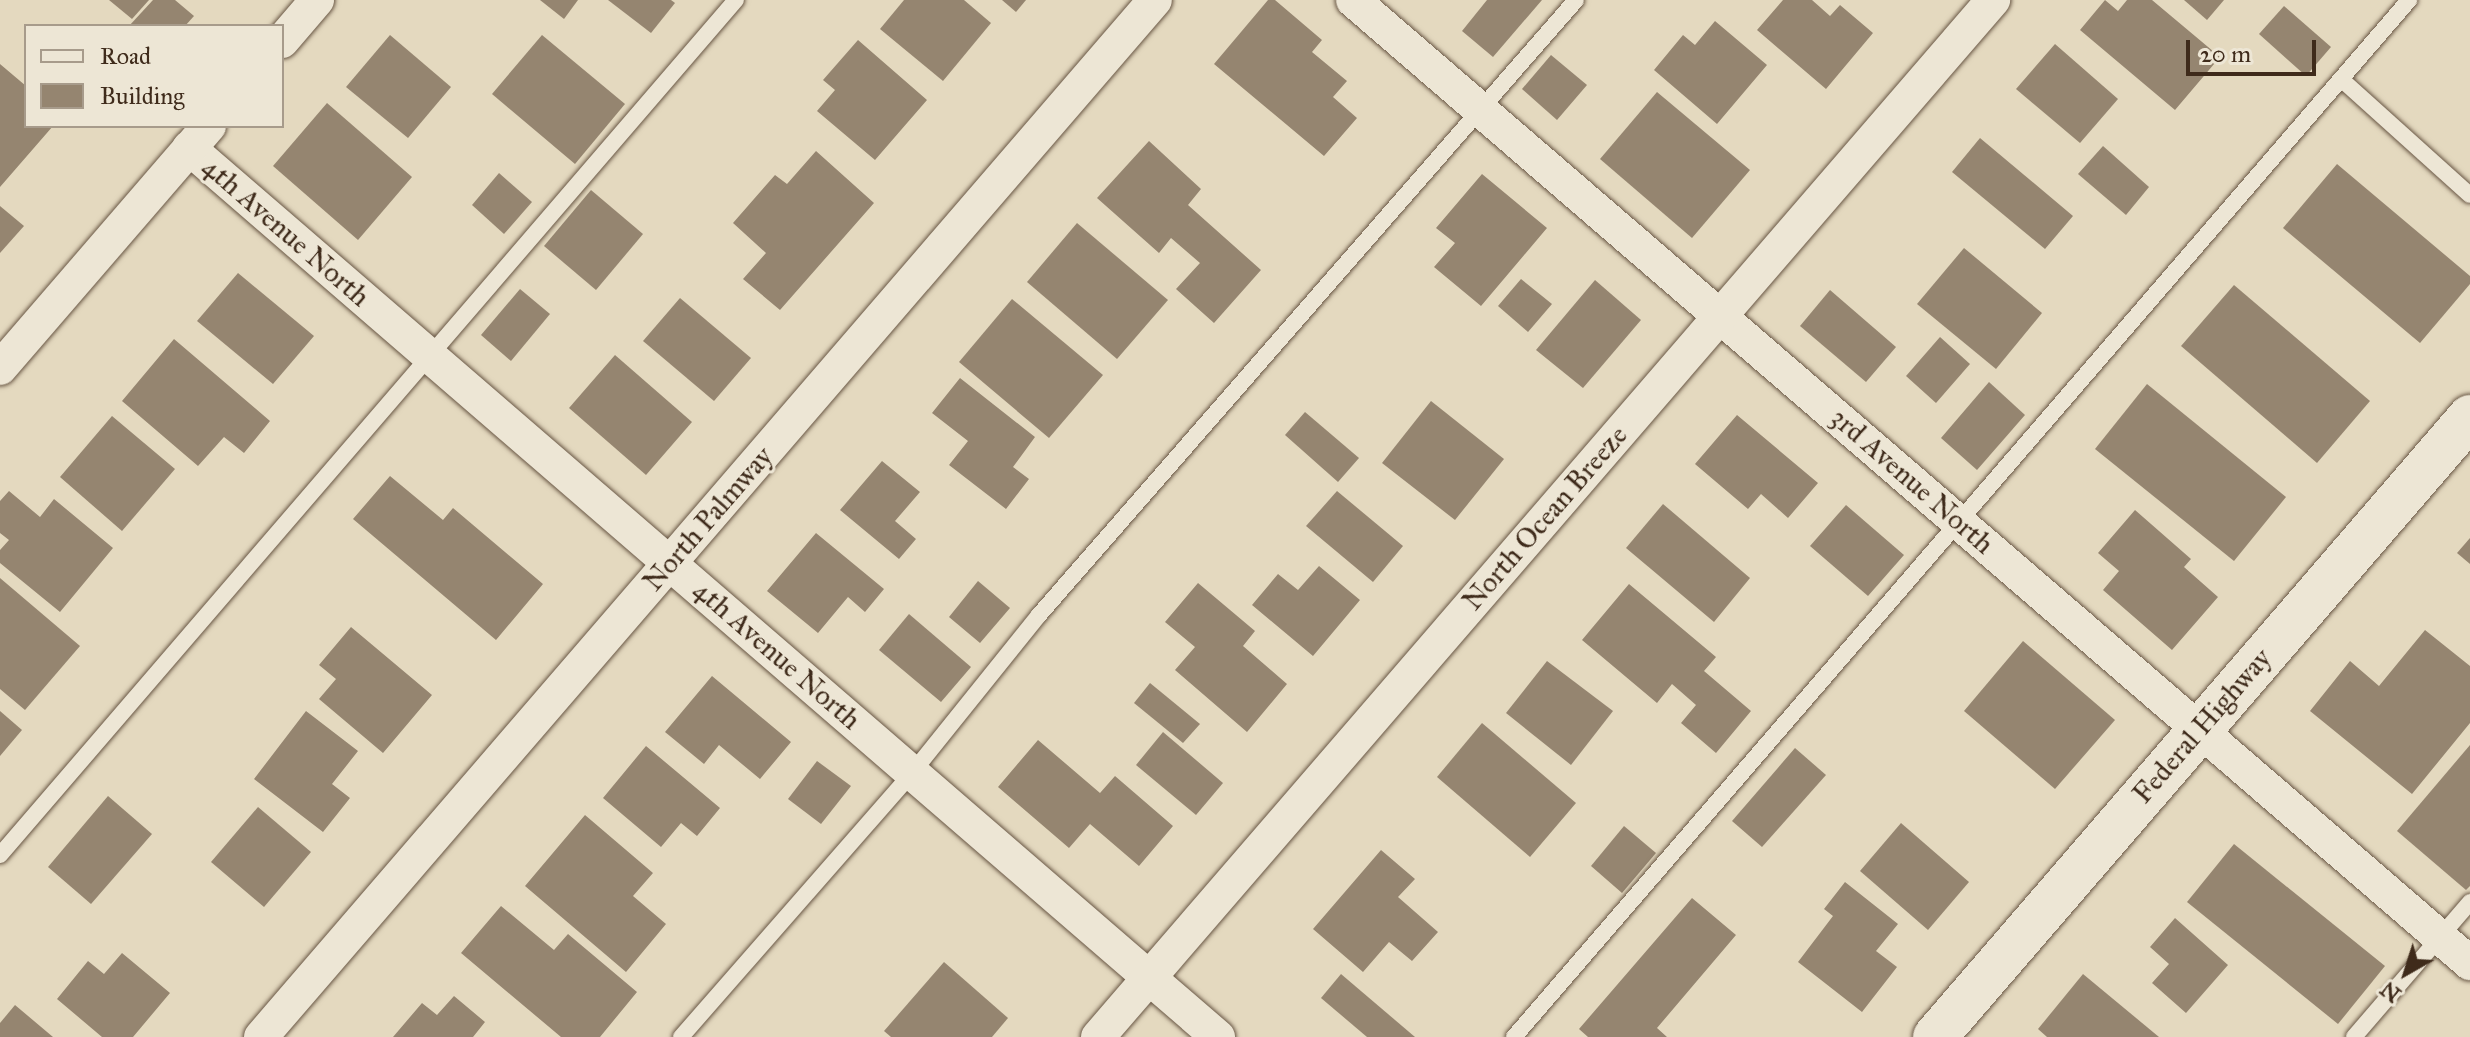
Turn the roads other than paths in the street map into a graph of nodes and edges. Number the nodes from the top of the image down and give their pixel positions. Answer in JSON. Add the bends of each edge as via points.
{"nodes":[{"id":1,"x":317,"y":0,"type":"edge"},
{"id":2,"x":736,"y":0,"type":"edge"},
{"id":3,"x":1155,"y":0,"type":"edge"},
{"id":4,"x":1353,"y":0,"type":"edge"},
{"id":5,"x":1576,"y":0,"type":"edge"},
{"id":6,"x":1993,"y":0,"type":"edge"},
{"id":7,"x":2409,"y":0,"type":"edge"},
{"id":8,"x":284,"y":39,"type":"edge"},
{"id":9,"x":2341,"y":79,"type":"junction"},
{"id":10,"x":1481,"y":110,"type":"junction"},
{"id":11,"x":199,"y":137,"type":"edge"},
{"id":12,"x":2470,"y":195,"type":"edge"},
{"id":13,"x":1720,"y":316,"type":"junction"},
{"id":14,"x":432,"y":358,"type":"junction"},
{"id":15,"x":0,"y":368,"type":"edge"},
{"id":16,"x":2470,"y":417,"type":"edge"},
{"id":17,"x":1960,"y":522,"type":"junction"},
{"id":18,"x":670,"y":563,"type":"junction"},
{"id":19,"x":2200,"y":728,"type":"junction"},
{"id":20,"x":912,"y":773,"type":"junction"},
{"id":21,"x":0,"y":855,"type":"edge"},
{"id":22,"x":2470,"y":902,"type":"edge"},
{"id":23,"x":2440,"y":937,"type":"junction"},
{"id":24,"x":2470,"y":963,"type":"edge"},
{"id":25,"x":1150,"y":977,"type":"junction"},
{"id":26,"x":261,"y":1037,"type":"edge"},
{"id":27,"x":681,"y":1037,"type":"edge"},
{"id":28,"x":1098,"y":1037,"type":"edge"},
{"id":29,"x":1218,"y":1037,"type":"edge"},
{"id":30,"x":1514,"y":1037,"type":"edge"},
{"id":31,"x":1935,"y":1037,"type":"edge"},
{"id":32,"x":2354,"y":1037,"type":"edge"}],
"edges":[{"from":1,"to":8,"type":"street"},
{"from":2,"to":14,"type":"lane"},
{"from":3,"to":18,"type":"street","name":"North Palmway"},
{"from":4,"to":10,"type":"street","name":"3rd Avenue North"},
{"from":5,"to":10,"type":"lane"},
{"from":6,"to":13,"type":"street","name":"North Ocean Breeze"},
{"from":7,"to":9,"type":"lane"},
{"from":9,"to":12,"type":"lane"},
{"from":9,"to":17,"type":"lane"},
{"from":10,"to":13,"type":"street","name":"3rd Avenue North"},
{"from":10,"to":20,"type":"lane","via":[[1039,615]]},
{"from":11,"to":14,"type":"street","name":"4th Avenue North"},
{"from":11,"to":15,"type":"street"},
{"from":13,"to":17,"type":"street","name":"3rd Avenue North"},
{"from":13,"to":25,"type":"street","name":"North Ocean Breeze"},
{"from":14,"to":18,"type":"street","name":"4th Avenue North"},
{"from":14,"to":21,"type":"lane"},
{"from":16,"to":19,"type":"main road","name":"Federal Highway"},
{"from":17,"to":19,"type":"street","name":"3rd Avenue North"},
{"from":17,"to":30,"type":"lane"},
{"from":18,"to":20,"type":"street","name":"4th Avenue North"},
{"from":18,"to":26,"type":"street","name":"North Palmway"},
{"from":19,"to":23,"type":"street","name":"3rd Avenue North"},
{"from":19,"to":31,"type":"main road","name":"Federal Highway"},
{"from":20,"to":25,"type":"street","name":"4th Avenue North"},
{"from":20,"to":27,"type":"lane"},
{"from":22,"to":23,"type":"lane"},
{"from":23,"to":24,"type":"street","name":"3rd Avenue North"},
{"from":23,"to":32,"type":"lane"},
{"from":25,"to":28,"type":"street","name":"North Ocean Breeze"},
{"from":25,"to":29,"type":"street","name":"4th Avenue North"}]}
